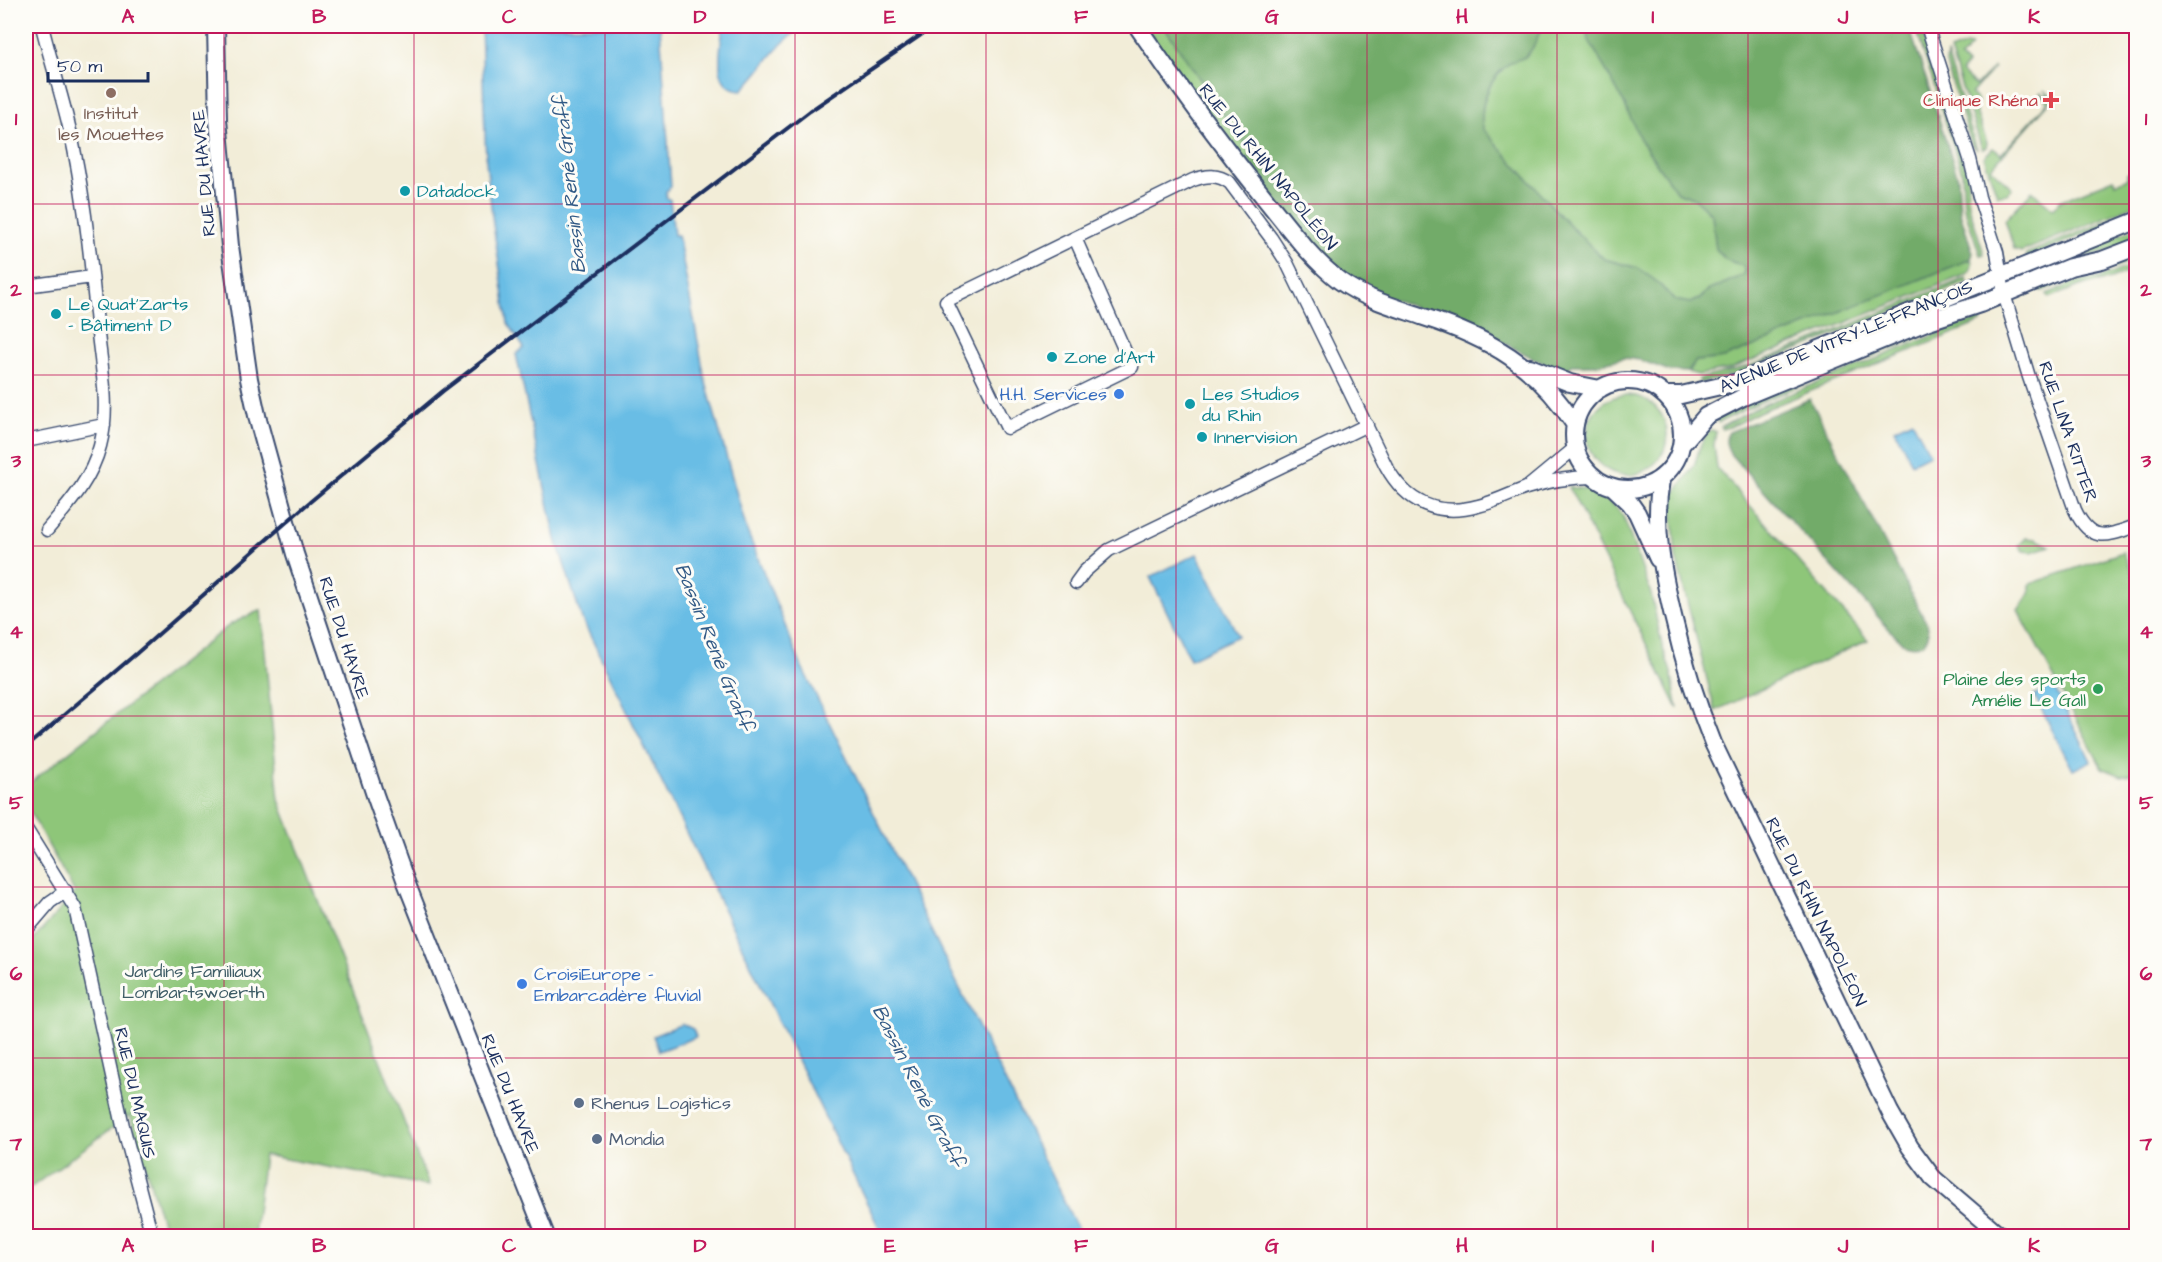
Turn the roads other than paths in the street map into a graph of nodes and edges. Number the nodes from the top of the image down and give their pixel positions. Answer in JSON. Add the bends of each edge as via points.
{"nodes":[{"id":1,"x":42,"y":26,"type":"edge"},
{"id":2,"x":216,"y":26,"type":"edge"},
{"id":3,"x":1137,"y":26,"type":"edge"},
{"id":4,"x":1927,"y":26,"type":"edge"},
{"id":5,"x":2136,"y":221,"type":"edge"},
{"id":6,"x":1075,"y":238,"type":"junction"},
{"id":7,"x":2136,"y":247,"type":"edge"},
{"id":8,"x":2001,"y":276,"type":"junction"},
{"id":9,"x":92,"y":277,"type":"junction"},
{"id":10,"x":26,"y":286,"type":"edge"},
{"id":11,"x":2004,"y":294,"type":"junction"},
{"id":12,"x":1523,"y":364,"type":"junction"},
{"id":13,"x":1600,"y":389,"type":"junction"},
{"id":14,"x":1665,"y":395,"type":"junction"},
{"id":15,"x":104,"y":425,"type":"junction"},
{"id":16,"x":1367,"y":425,"type":"junction"},
{"id":17,"x":1575,"y":425,"type":"junction"},
{"id":18,"x":26,"y":441,"type":"edge"},
{"id":19,"x":1681,"y":445,"type":"junction"},
{"id":20,"x":1575,"y":448,"type":"junction"},
{"id":21,"x":1593,"y":477,"type":"junction"},
{"id":22,"x":1661,"y":479,"type":"junction"},
{"id":23,"x":1613,"y":487,"type":"junction"},
{"id":24,"x":1526,"y":489,"type":"junction"},
{"id":25,"x":2136,"y":526,"type":"edge"},
{"id":26,"x":47,"y":530,"type":"dead end"},
{"id":27,"x":1660,"y":565,"type":"junction"},
{"id":28,"x":1076,"y":583,"type":"dead end"},
{"id":29,"x":26,"y":829,"type":"edge"},
{"id":30,"x":66,"y":891,"type":"junction"},
{"id":31,"x":26,"y":930,"type":"edge"},
{"id":32,"x":152,"y":1236,"type":"edge"},
{"id":33,"x":546,"y":1236,"type":"edge"},
{"id":34,"x":2001,"y":1236,"type":"edge"}],
"edges":[{"from":1,"to":9,"type":"street","via":[[75,152]]},
{"from":2,"to":33,"type":"main road","name":"RUE DU HAVRE","via":[[218,120],[230,246],[249,379],[261,431],[295,554],[375,795]]},
{"from":3,"to":12,"type":"main road","name":"RUE DU RHIN NAPOLÉON","via":[[1235,161],[1326,270],[1360,293],[1464,331]]},
{"from":4,"to":8,"type":"street","via":[[1970,159]]},
{"from":5,"to":8,"type":"main road","name":"AVENUE DE VITRY-LE-FRANÇOIS"},
{"from":6,"to":6,"type":"street","via":[[946,301],[1007,428],[1132,367]]},
{"from":6,"to":16,"type":"street","via":[[1193,180],[1222,177],[1287,263]]},
{"from":7,"to":11,"type":"main road","name":"AVENUE DE VITRY-LE-FRANÇOIS","via":[[2070,267]]},
{"from":8,"to":11,"type":"street"},
{"from":8,"to":14,"type":"main road","name":"AVENUE DE VITRY-LE-FRANÇOIS","via":[[1738,382]]},
{"from":9,"to":10,"type":"street"},
{"from":9,"to":15,"type":"street"},
{"from":11,"to":19,"type":"main road","name":"AVENUE DE VITRY-LE-FRANÇOIS","via":[[1728,404],[1706,416]]},
{"from":11,"to":25,"type":"street","name":"RUE LINA RITTER","via":[[2034,394],[2081,524],[2100,536]]},
{"from":12,"to":13,"type":"main road","name":"RUE DU RHIN NAPOLÉON","via":[[1570,383]]},
{"from":12,"to":17,"type":"main road","name":"RUE DU RHIN NAPOLÉON"},
{"from":13,"to":14,"type":"main road","via":[[1633,382]]},
{"from":13,"to":17,"type":"main road","via":[[1584,404]]},
{"from":14,"to":19,"type":"main road","via":[[1680,418]]},
{"from":15,"to":18,"type":"street"},
{"from":15,"to":26,"type":"street","via":[[91,471]]},
{"from":16,"to":24,"type":"street","via":[[1398,484],[1426,505],[1465,509]]},
{"from":16,"to":28,"type":"street","via":[[1108,550]]},
{"from":17,"to":20,"type":"main road"},
{"from":19,"to":22,"type":"main road","via":[[1672,467]]},
{"from":20,"to":21,"type":"main road"},
{"from":20,"to":24,"type":"street"},
{"from":21,"to":23,"type":"main road"},
{"from":21,"to":24,"type":"street","via":[[1569,478]]},
{"from":22,"to":23,"type":"main road","via":[[1638,489]]},
{"from":22,"to":27,"type":"main road","name":"RUE DU RHIN NAPOLÉON","via":[[1657,508]]},
{"from":23,"to":27,"type":"main road","name":"RUE DU RHIN NAPOLÉON","via":[[1630,503]]},
{"from":27,"to":34,"type":"main road","name":"RUE DU RHIN NAPOLÉON","via":[[1683,659],[1713,743],[1890,1112],[1933,1178]]},
{"from":29,"to":30,"type":"street","name":"RUE DU MAQUIS"},
{"from":30,"to":31,"type":"street","via":[[50,902]]},
{"from":30,"to":32,"type":"street","name":"RUE DU MAQUIS","via":[[75,908],[123,1126]]}]}
